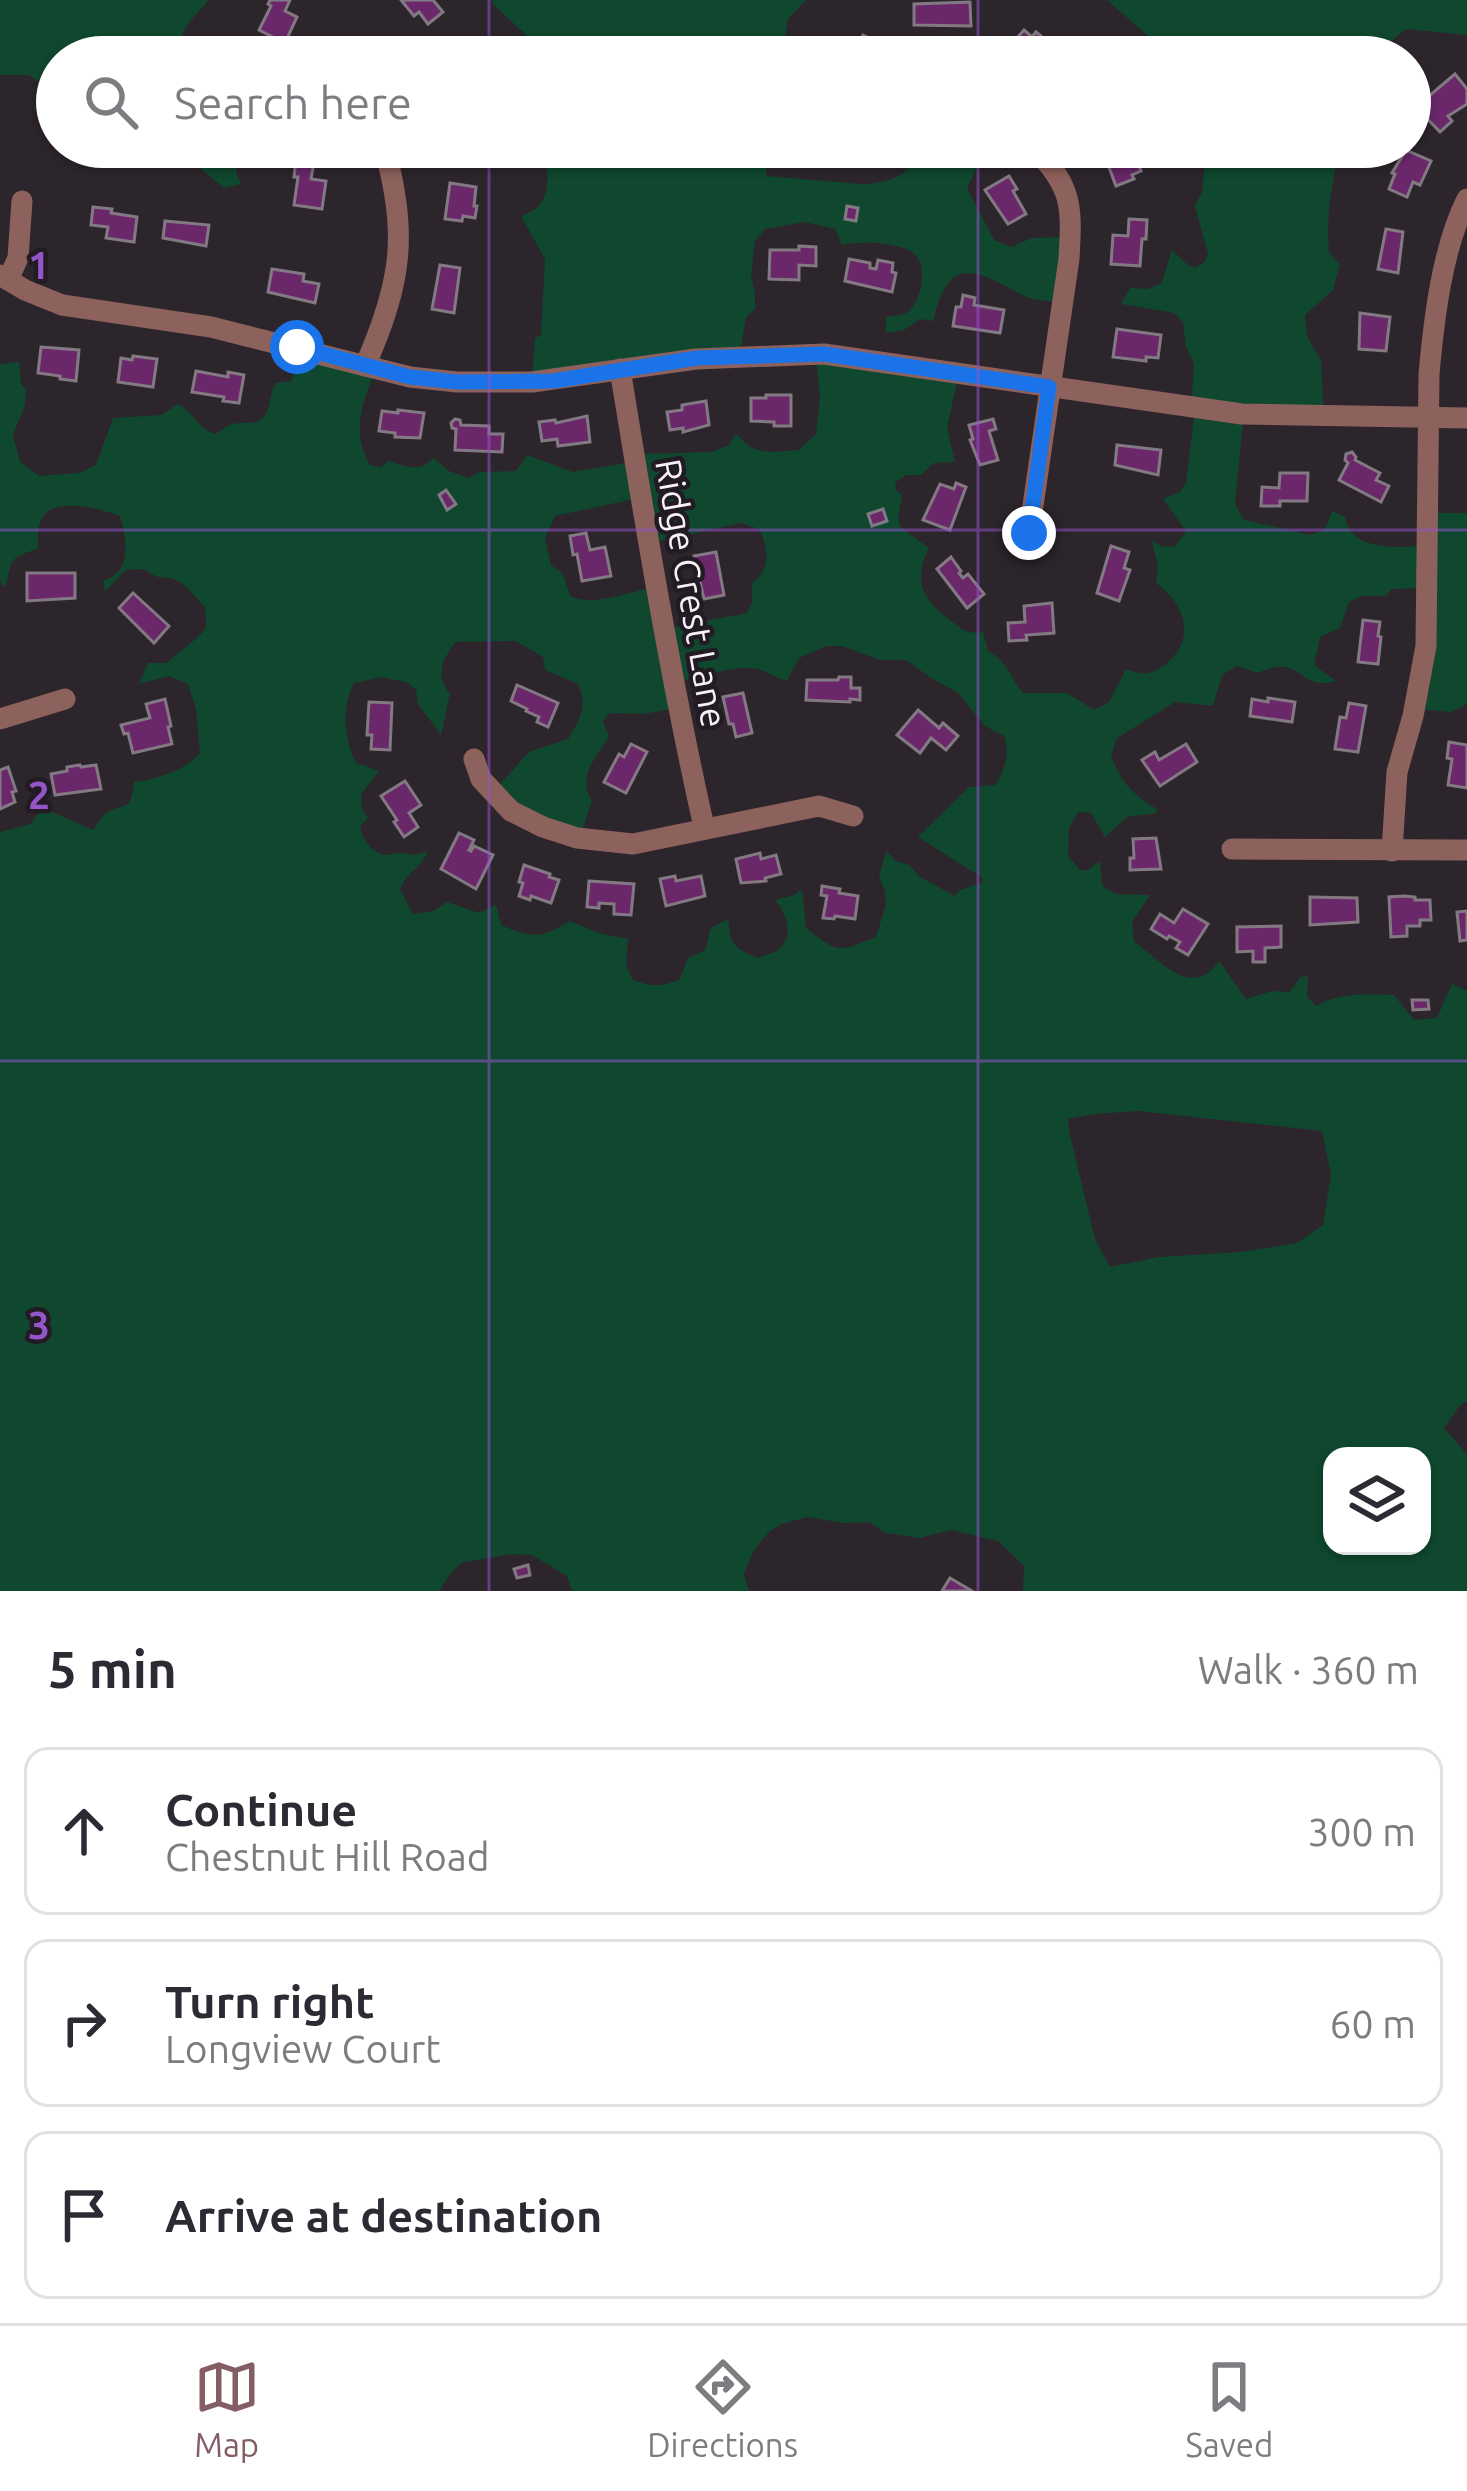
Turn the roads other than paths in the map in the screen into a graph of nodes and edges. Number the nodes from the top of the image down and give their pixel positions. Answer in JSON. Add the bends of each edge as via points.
{"nodes":[{"id":1,"x":390,"y":168,"type":"edge"},
{"id":2,"x":1053,"y":168,"type":"edge"},
{"id":3,"x":1467,"y":199,"type":"edge"},
{"id":4,"x":22,"y":201,"type":"dead end"},
{"id":5,"x":4,"y":278,"type":"edge"},
{"id":6,"x":365,"y":366,"type":"junction"},
{"id":7,"x":620,"y":369,"type":"junction"},
{"id":8,"x":1049,"y":387,"type":"junction"},
{"id":9,"x":1430,"y":416,"type":"junction"},
{"id":10,"x":1467,"y":418,"type":"edge"},
{"id":11,"x":1029,"y":533,"type":"dead end"},
{"id":12,"x":65,"y":699,"type":"dead end"},
{"id":13,"x":0,"y":718,"type":"edge"},
{"id":14,"x":474,"y":759,"type":"dead end"},
{"id":15,"x":853,"y":816,"type":"dead end"},
{"id":16,"x":704,"y":827,"type":"junction"},
{"id":17,"x":1232,"y":848,"type":"dead end"},
{"id":18,"x":1467,"y":850,"type":"edge"},
{"id":19,"x":1392,"y":851,"type":"junction"}],
"edges":[{"from":1,"to":6,"type":"street","via":[[400,241],[394,285]]},
{"from":2,"to":8,"type":"street","via":[[1071,220]]},
{"from":3,"to":9,"type":"street","via":[[1433,334]]},
{"from":4,"to":5,"type":"street","via":[[18,258]]},
{"from":5,"to":6,"type":"street","via":[[62,305],[211,327]]},
{"from":6,"to":7,"type":"street","via":[[457,382],[553,381]]},
{"from":7,"to":8,"type":"street","via":[[824,354]]},
{"from":7,"to":16,"type":"street","name":"Ridge Crest Lane"},
{"from":8,"to":9,"type":"street","via":[[1242,414]]},
{"from":8,"to":11,"type":"street"},
{"from":9,"to":10,"type":"street"},
{"from":9,"to":19,"type":"street","via":[[1426,646],[1397,772]]},
{"from":12,"to":13,"type":"street"},
{"from":14,"to":16,"type":"street","via":[[499,801],[560,833],[633,844]]},
{"from":15,"to":16,"type":"street","via":[[819,806]]},
{"from":17,"to":19,"type":"street"},
{"from":18,"to":19,"type":"street"}]}
